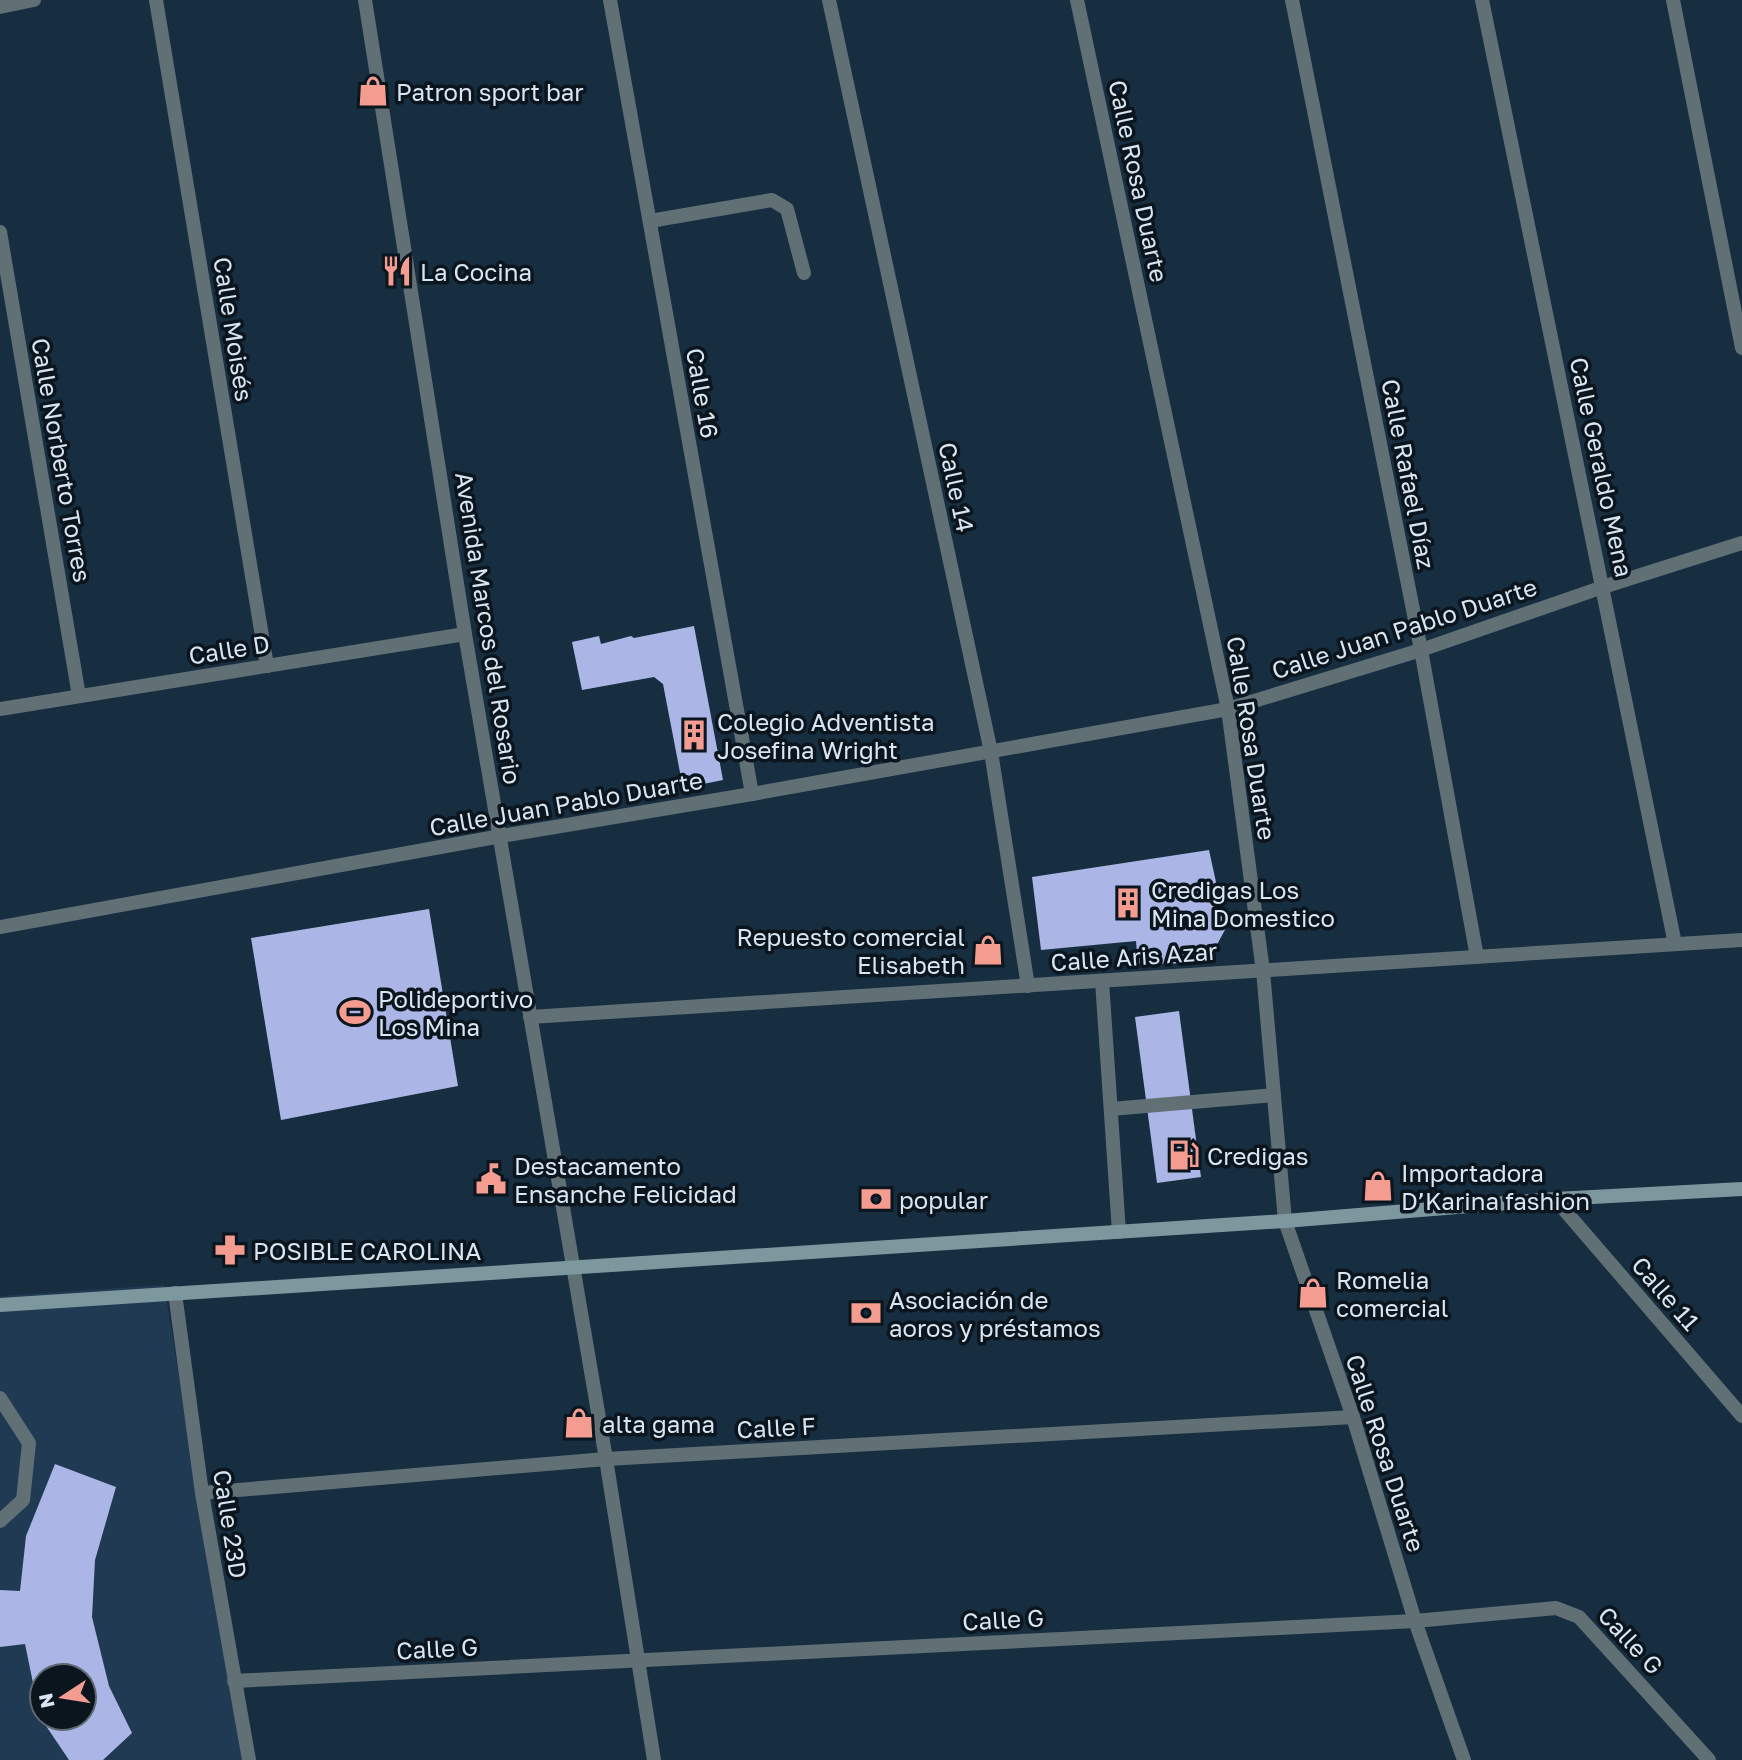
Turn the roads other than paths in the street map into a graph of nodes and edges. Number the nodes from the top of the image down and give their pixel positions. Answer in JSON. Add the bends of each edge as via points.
{"nodes":[{"id":1,"x":34,"y":0,"type":"edge"},
{"id":2,"x":156,"y":0,"type":"edge"},
{"id":3,"x":365,"y":0,"type":"edge"},
{"id":4,"x":610,"y":0,"type":"edge"},
{"id":5,"x":829,"y":0,"type":"edge"},
{"id":6,"x":1077,"y":0,"type":"edge"},
{"id":7,"x":1292,"y":0,"type":"edge"},
{"id":8,"x":1482,"y":0,"type":"edge"},
{"id":9,"x":1674,"y":0,"type":"edge"},
{"id":10,"x":0,"y":7,"type":"edge"},
{"id":11,"x":650,"y":221,"type":"junction"},
{"id":12,"x":0,"y":232,"type":"edge"},
{"id":13,"x":804,"y":273,"type":"dead end"},
{"id":14,"x":1742,"y":348,"type":"edge"},
{"id":15,"x":1742,"y":543,"type":"edge"},
{"id":16,"x":1603,"y":587,"type":"junction"},
{"id":17,"x":465,"y":634,"type":"junction"},
{"id":18,"x":1421,"y":650,"type":"junction"},
{"id":19,"x":267,"y":666,"type":"junction"},
{"id":20,"x":79,"y":696,"type":"junction"},
{"id":21,"x":0,"y":709,"type":"edge"},
{"id":22,"x":1228,"y":709,"type":"junction"},
{"id":23,"x":991,"y":752,"type":"junction"},
{"id":24,"x":752,"y":794,"type":"junction"},
{"id":25,"x":501,"y":836,"type":"junction"},
{"id":26,"x":0,"y":927,"type":"edge"},
{"id":27,"x":1742,"y":940,"type":"edge"},
{"id":28,"x":1675,"y":944,"type":"junction"},
{"id":29,"x":1477,"y":957,"type":"junction"},
{"id":30,"x":1263,"y":971,"type":"junction"},
{"id":31,"x":1102,"y":981,"type":"junction"},
{"id":32,"x":1028,"y":986,"type":"junction"},
{"id":33,"x":530,"y":1017,"type":"junction"},
{"id":34,"x":1273,"y":1095,"type":"junction"},
{"id":35,"x":1111,"y":1109,"type":"junction"},
{"id":36,"x":1742,"y":1189,"type":"edge"},
{"id":37,"x":1555,"y":1199,"type":"junction"},
{"id":38,"x":1285,"y":1221,"type":"junction"},
{"id":39,"x":1119,"y":1232,"type":"junction"},
{"id":40,"x":574,"y":1268,"type":"junction"},
{"id":41,"x":175,"y":1293,"type":"junction"},
{"id":42,"x":0,"y":1305,"type":"edge"},
{"id":43,"x":0,"y":1398,"type":"edge"},
{"id":44,"x":1742,"y":1416,"type":"edge"},
{"id":45,"x":1353,"y":1417,"type":"junction"},
{"id":46,"x":606,"y":1459,"type":"junction"},
{"id":47,"x":202,"y":1493,"type":"junction"},
{"id":48,"x":0,"y":1521,"type":"edge"},
{"id":49,"x":1415,"y":1621,"type":"junction"},
{"id":50,"x":638,"y":1660,"type":"junction"},
{"id":51,"x":234,"y":1681,"type":"junction"},
{"id":52,"x":249,"y":1760,"type":"edge"},
{"id":53,"x":654,"y":1760,"type":"edge"},
{"id":54,"x":1464,"y":1760,"type":"edge"},
{"id":55,"x":1710,"y":1760,"type":"edge"}],
"edges":[{"from":1,"to":10,"type":"street"},
{"from":2,"to":19,"type":"street","name":"Calle Moisés"},
{"from":3,"to":17,"type":"street","name":"Avenida Marcos del Rosario"},
{"from":4,"to":11,"type":"street","name":"Calle 16"},
{"from":5,"to":23,"type":"street","name":"Calle 14"},
{"from":6,"to":22,"type":"street","name":"Calle Rosa Duarte"},
{"from":7,"to":18,"type":"street","name":"Calle Rafael Díaz"},
{"from":8,"to":16,"type":"street","name":"Calle Geraldo Mena"},
{"from":9,"to":14,"type":"street"},
{"from":11,"to":13,"type":"street","via":[[772,200],[787,209]]},
{"from":11,"to":24,"type":"street","name":"Calle 16"},
{"from":12,"to":20,"type":"street","name":"Calle Norberto Torres"},
{"from":15,"to":16,"type":"street","name":"Calle Juan Pablo Duarte"},
{"from":16,"to":18,"type":"street","name":"Calle Juan Pablo Duarte"},
{"from":16,"to":28,"type":"street","name":"Calle Geraldo Mena"},
{"from":17,"to":19,"type":"street","name":"Calle D"},
{"from":17,"to":25,"type":"street","name":"Avenida Marcos del Rosario"},
{"from":18,"to":22,"type":"street","name":"Calle Juan Pablo Duarte"},
{"from":18,"to":29,"type":"street","name":"Calle Rafael Díaz"},
{"from":19,"to":20,"type":"street","name":"Calle D"},
{"from":20,"to":21,"type":"street","name":"Calle D"},
{"from":22,"to":23,"type":"street","name":"Calle Juan Pablo Duarte"},
{"from":22,"to":30,"type":"street","name":"Calle Rosa Duarte"},
{"from":23,"to":24,"type":"street","name":"Calle Juan Pablo Duarte"},
{"from":23,"to":32,"type":"street","name":"Calle 14"},
{"from":24,"to":25,"type":"street","name":"Calle Juan Pablo Duarte"},
{"from":25,"to":26,"type":"street","name":"Calle Juan Pablo Duarte"},
{"from":25,"to":33,"type":"street","name":"Avenida Marcos del Rosario"},
{"from":27,"to":28,"type":"street","name":"Calle Aris Azar"},
{"from":28,"to":29,"type":"street","name":"Calle Aris Azar"},
{"from":29,"to":30,"type":"street","name":"Calle Aris Azar"},
{"from":30,"to":31,"type":"street","name":"Calle Aris Azar"},
{"from":30,"to":34,"type":"street","name":"Calle Rosa Duarte"},
{"from":31,"to":32,"type":"street","name":"Calle Aris Azar"},
{"from":31,"to":35,"type":"street"},
{"from":32,"to":33,"type":"street","name":"Calle Aris Azar"},
{"from":33,"to":40,"type":"street","name":"Avenida Marcos del Rosario"},
{"from":34,"to":35,"type":"street"},
{"from":34,"to":38,"type":"street","name":"Calle Rosa Duarte"},
{"from":35,"to":39,"type":"street"},
{"from":36,"to":37,"type":"main road"},
{"from":37,"to":38,"type":"main road"},
{"from":37,"to":44,"type":"street","name":"Calle 11"},
{"from":38,"to":39,"type":"main road"},
{"from":38,"to":45,"type":"street","name":"Calle Rosa Duarte"},
{"from":39,"to":40,"type":"main road"},
{"from":40,"to":41,"type":"main road"},
{"from":40,"to":46,"type":"street","name":"Avenida Marcos del Rosario"},
{"from":41,"to":42,"type":"main road"},
{"from":41,"to":47,"type":"street","name":"Calle 23D"},
{"from":43,"to":48,"type":"street","via":[[29,1443],[23,1500]]},
{"from":45,"to":46,"type":"street","name":"Calle F"},
{"from":45,"to":49,"type":"street","name":"Calle Rosa Duarte"},
{"from":46,"to":47,"type":"street","name":"Calle F"},
{"from":46,"to":50,"type":"street","name":"Avenida Marcos del Rosario"},
{"from":47,"to":51,"type":"street","name":"Calle 23D"},
{"from":49,"to":50,"type":"street","name":"Calle G"},
{"from":49,"to":54,"type":"street","name":"Calle Rosa Duarte"},
{"from":49,"to":55,"type":"street","name":"Calle G","via":[[1556,1608],[1580,1617]]},
{"from":50,"to":51,"type":"street","name":"Calle G"},
{"from":50,"to":53,"type":"street","name":"Avenida Marcos del Rosario"},
{"from":51,"to":52,"type":"street","name":"Calle 23D"}]}
